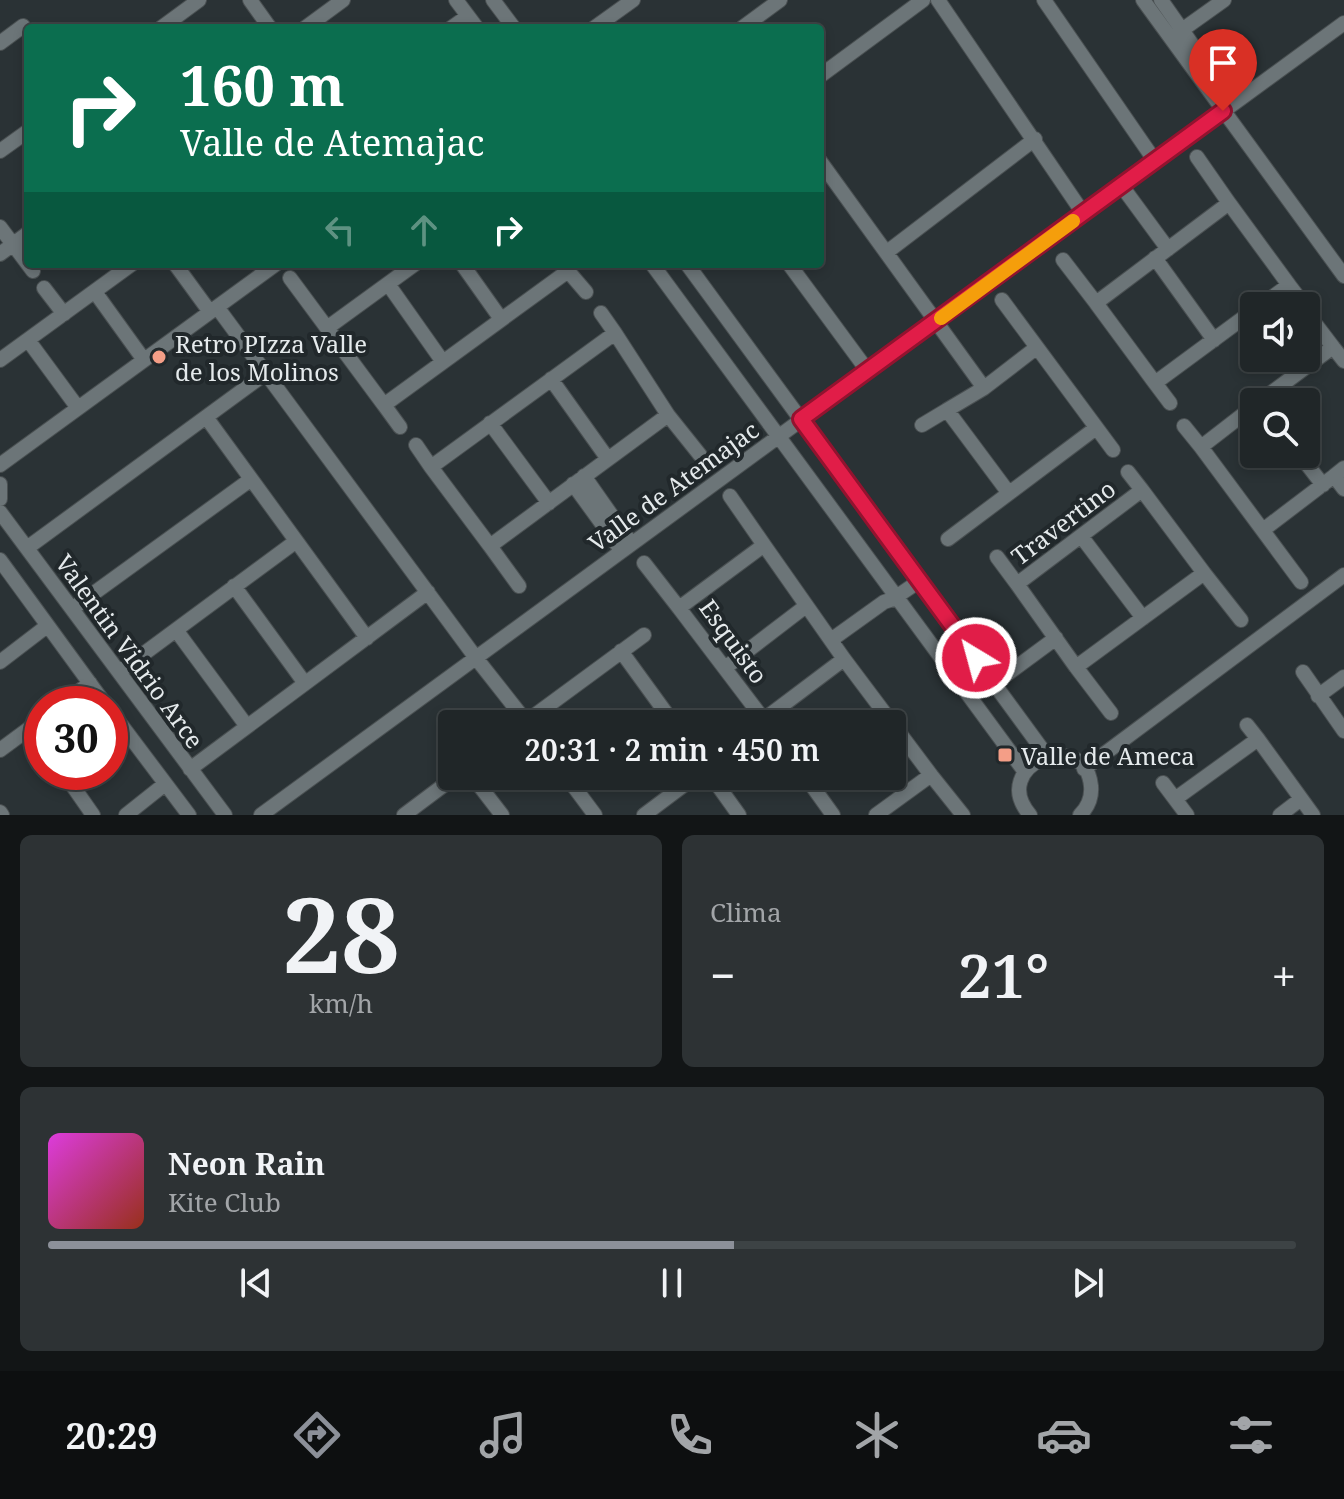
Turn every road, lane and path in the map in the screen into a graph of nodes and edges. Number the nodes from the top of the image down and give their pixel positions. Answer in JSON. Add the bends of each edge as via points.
{"nodes":[{"id":1,"x":199,"y":0,"type":"edge"},
{"id":2,"x":250,"y":0,"type":"edge"},
{"id":3,"x":343,"y":0,"type":"edge"},
{"id":4,"x":456,"y":0,"type":"edge"},
{"id":5,"x":494,"y":0,"type":"edge"},
{"id":6,"x":633,"y":0,"type":"edge"},
{"id":7,"x":780,"y":0,"type":"edge"},
{"id":8,"x":923,"y":0,"type":"edge"},
{"id":9,"x":938,"y":0,"type":"edge"},
{"id":10,"x":1044,"y":0,"type":"edge"},
{"id":11,"x":1143,"y":0,"type":"edge"},
{"id":12,"x":1161,"y":0,"type":"edge"},
{"id":13,"x":1224,"y":0,"type":"edge"},
{"id":14,"x":472,"y":22,"type":"edge"},
{"id":15,"x":612,"y":23,"type":"edge"},
{"id":16,"x":1344,"y":23,"type":"edge"},
{"id":17,"x":166,"y":24,"type":"edge"},
{"id":18,"x":267,"y":24,"type":"edge"},
{"id":19,"x":310,"y":24,"type":"edge"},
{"id":20,"x":511,"y":24,"type":"edge"},
{"id":21,"x":747,"y":24,"type":"edge"},
{"id":22,"x":23,"y":26,"type":"dead end"},
{"id":23,"x":1182,"y":30,"type":"junction"},
{"id":24,"x":1,"y":41,"type":"edge"},
{"id":25,"x":824,"y":73,"type":"edge"},
{"id":26,"x":1238,"y":100,"type":"junction"},
{"id":27,"x":1223,"y":111,"type":"junction"},
{"id":28,"x":24,"y":134,"type":"edge"},
{"id":29,"x":1035,"y":139,"type":"junction"},
{"id":30,"x":0,"y":151,"type":"edge"},
{"id":31,"x":1197,"y":157,"type":"dead end"},
{"id":32,"x":1155,"y":161,"type":"junction"},
{"id":33,"x":824,"y":166,"type":"edge"},
{"id":34,"x":1121,"y":185,"type":"junction"},
{"id":35,"x":1229,"y":203,"type":"junction"},
{"id":36,"x":1083,"y":213,"type":"junction"},
{"id":37,"x":0,"y":227,"type":"edge"},
{"id":38,"x":24,"y":236,"type":"edge"},
{"id":39,"x":6,"y":250,"type":"edge"},
{"id":40,"x":887,"y":252,"type":"junction"},
{"id":41,"x":1161,"y":254,"type":"junction"},
{"id":42,"x":1063,"y":260,"type":"dead end"},
{"id":43,"x":24,"y":264,"type":"edge"},
{"id":44,"x":29,"y":268,"type":"edge"},
{"id":45,"x":127,"y":268,"type":"edge"},
{"id":46,"x":178,"y":268,"type":"edge"},
{"id":47,"x":270,"y":268,"type":"edge"},
{"id":48,"x":410,"y":268,"type":"edge"},
{"id":49,"x":465,"y":268,"type":"edge"},
{"id":50,"x":565,"y":268,"type":"edge"},
{"id":51,"x":655,"y":268,"type":"edge"},
{"id":52,"x":690,"y":268,"type":"edge"},
{"id":53,"x":792,"y":268,"type":"edge"},
{"id":54,"x":33,"y":271,"type":"dead end"},
{"id":55,"x":1344,"y":276,"type":"edge"},
{"id":56,"x":290,"y":278,"type":"dead end"},
{"id":57,"x":388,"y":284,"type":"junction"},
{"id":58,"x":1289,"y":285,"type":"junction"},
{"id":59,"x":44,"y":288,"type":"dead end"},
{"id":60,"x":95,"y":292,"type":"junction"},
{"id":61,"x":586,"y":292,"type":"dead end"},
{"id":62,"x":1279,"y":292,"type":"edge"},
{"id":63,"x":1294,"y":292,"type":"edge"},
{"id":64,"x":1002,"y":300,"type":"dead end"},
{"id":65,"x":1096,"y":303,"type":"junction"},
{"id":66,"x":214,"y":309,"type":"junction"},
{"id":67,"x":601,"y":313,"type":"dead end"},
{"id":68,"x":64,"y":314,"type":"junction"},
{"id":69,"x":501,"y":319,"type":"junction"},
{"id":70,"x":1240,"y":320,"type":"edge"},
{"id":71,"x":937,"y":321,"type":"junction"},
{"id":72,"x":732,"y":326,"type":"junction"},
{"id":73,"x":327,"y":328,"type":"junction"},
{"id":74,"x":1320,"y":330,"type":"edge"},
{"id":75,"x":615,"y":333,"type":"junction"},
{"id":76,"x":28,"y":340,"type":"junction"},
{"id":77,"x":1214,"y":340,"type":"junction"},
{"id":78,"x":709,"y":343,"type":"junction"},
{"id":79,"x":1333,"y":347,"type":"junction"},
{"id":80,"x":1036,"y":348,"type":"junction"},
{"id":81,"x":0,"y":360,"type":"edge"},
{"id":82,"x":144,"y":360,"type":"junction"},
{"id":83,"x":1344,"y":361,"type":"edge"},
{"id":84,"x":443,"y":362,"type":"junction"},
{"id":85,"x":867,"y":370,"type":"junction"},
{"id":86,"x":266,"y":373,"type":"junction"},
{"id":87,"x":551,"y":379,"type":"junction"},
{"id":88,"x":1155,"y":383,"type":"junction"},
{"id":89,"x":984,"y":388,"type":"junction"},
{"id":90,"x":1278,"y":388,"type":"edge"},
{"id":91,"x":1170,"y":403,"type":"dead end"},
{"id":92,"x":384,"y":405,"type":"junction"},
{"id":93,"x":78,"y":408,"type":"junction"},
{"id":94,"x":947,"y":410,"type":"junction"},
{"id":95,"x":668,"y":415,"type":"junction"},
{"id":96,"x":206,"y":417,"type":"junction"},
{"id":97,"x":1240,"y":417,"type":"edge"},
{"id":98,"x":801,"y":419,"type":"junction"},
{"id":99,"x":490,"y":423,"type":"junction"},
{"id":100,"x":922,"y":425,"type":"dead end"},
{"id":101,"x":1184,"y":426,"type":"dead end"},
{"id":102,"x":400,"y":427,"type":"dead end"},
{"id":103,"x":1096,"y":428,"type":"junction"},
{"id":104,"x":779,"y":435,"type":"junction"},
{"id":105,"x":416,"y":445,"type":"dead end"},
{"id":106,"x":1201,"y":447,"type":"junction"},
{"id":107,"x":1113,"y":450,"type":"dead end"},
{"id":108,"x":700,"y":455,"type":"dead end"},
{"id":109,"x":608,"y":459,"type":"junction"},
{"id":110,"x":0,"y":465,"type":"edge"},
{"id":111,"x":431,"y":467,"type":"junction"},
{"id":112,"x":1128,"y":472,"type":"dead end"},
{"id":113,"x":1334,"y":476,"type":"edge"},
{"id":114,"x":250,"y":480,"type":"junction"},
{"id":115,"x":578,"y":480,"type":"junction"},
{"id":116,"x":0,"y":484,"type":"edge"},
{"id":117,"x":1344,"y":489,"type":"edge"},
{"id":118,"x":1142,"y":490,"type":"junction"},
{"id":119,"x":1008,"y":492,"type":"junction"},
{"id":120,"x":730,"y":496,"type":"dead end"},
{"id":121,"x":0,"y":499,"type":"edge"},
{"id":122,"x":549,"y":503,"type":"junction"},
{"id":123,"x":0,"y":512,"type":"edge"},
{"id":124,"x":1263,"y":530,"type":"junction"},
{"id":125,"x":1081,"y":536,"type":"junction"},
{"id":126,"x":948,"y":539,"type":"dead end"},
{"id":127,"x":295,"y":542,"type":"junction"},
{"id":128,"x":764,"y":545,"type":"junction"},
{"id":129,"x":490,"y":546,"type":"junction"},
{"id":130,"x":626,"y":547,"type":"junction"},
{"id":131,"x":27,"y":548,"type":"junction"},
{"id":132,"x":997,"y":557,"type":"dead end"},
{"id":133,"x":644,"y":563,"type":"dead end"},
{"id":134,"x":2,"y":566,"type":"edge"},
{"id":135,"x":1204,"y":573,"type":"junction"},
{"id":136,"x":1344,"y":575,"type":"edge"},
{"id":137,"x":918,"y":582,"type":"junction"},
{"id":138,"x":1301,"y":582,"type":"dead end"},
{"id":139,"x":1017,"y":584,"type":"junction"},
{"id":140,"x":234,"y":586,"type":"junction"},
{"id":141,"x":519,"y":586,"type":"dead end"},
{"id":142,"x":428,"y":592,"type":"junction"},
{"id":143,"x":896,"y":598,"type":"junction"},
{"id":144,"x":806,"y":606,"type":"junction"},
{"id":145,"x":679,"y":608,"type":"junction"},
{"id":146,"x":72,"y":609,"type":"junction"},
{"id":147,"x":1143,"y":618,"type":"junction"},
{"id":148,"x":1241,"y":620,"type":"dead end"},
{"id":149,"x":47,"y":626,"type":"junction"},
{"id":150,"x":176,"y":630,"type":"junction"},
{"id":151,"x":644,"y":635,"type":"dead end"},
{"id":152,"x":367,"y":638,"type":"junction"},
{"id":153,"x":1056,"y":638,"type":"junction"},
{"id":154,"x":833,"y":643,"type":"junction"},
{"id":155,"x":621,"y":651,"type":"junction"},
{"id":156,"x":476,"y":658,"type":"junction"},
{"id":157,"x":844,"y":659,"type":"junction"},
{"id":158,"x":0,"y":662,"type":"edge"},
{"id":159,"x":1076,"y":667,"type":"junction"},
{"id":160,"x":725,"y":668,"type":"junction"},
{"id":161,"x":119,"y":672,"type":"junction"},
{"id":162,"x":1303,"y":672,"type":"dead end"},
{"id":163,"x":1344,"y":677,"type":"edge"},
{"id":164,"x":304,"y":682,"type":"junction"},
{"id":165,"x":90,"y":683,"type":"junction"},
{"id":166,"x":995,"y":683,"type":"junction"},
{"id":167,"x":86,"y":686,"type":"edge"},
{"id":168,"x":92,"y":686,"type":"edge"},
{"id":169,"x":1318,"y":696,"type":"junction"},
{"id":170,"x":663,"y":709,"type":"edge"},
{"id":171,"x":516,"y":710,"type":"edge"},
{"id":172,"x":543,"y":710,"type":"edge"},
{"id":173,"x":756,"y":710,"type":"edge"},
{"id":174,"x":780,"y":710,"type":"edge"},
{"id":175,"x":876,"y":710,"type":"edge"},
{"id":176,"x":1111,"y":713,"type":"dead end"},
{"id":177,"x":246,"y":725,"type":"junction"},
{"id":178,"x":1247,"y":725,"type":"dead end"},
{"id":179,"x":1344,"y":731,"type":"edge"},
{"id":180,"x":24,"y":732,"type":"edge"},
{"id":181,"x":128,"y":734,"type":"edge"},
{"id":182,"x":1258,"y":739,"type":"junction"},
{"id":183,"x":906,"y":747,"type":"edge"},
{"id":184,"x":0,"y":750,"type":"edge"},
{"id":185,"x":1047,"y":756,"type":"junction"},
{"id":186,"x":190,"y":769,"type":"junction"},
{"id":187,"x":1084,"y":769,"type":"junction"},
{"id":188,"x":1025,"y":772,"type":"junction"},
{"id":189,"x":931,"y":775,"type":"junction"},
{"id":190,"x":1163,"y":783,"type":"dead end"},
{"id":191,"x":165,"y":784,"type":"junction"},
{"id":192,"x":76,"y":790,"type":"edge"},
{"id":193,"x":438,"y":790,"type":"edge"},
{"id":194,"x":483,"y":790,"type":"edge"},
{"id":195,"x":578,"y":790,"type":"edge"},
{"id":196,"x":677,"y":790,"type":"edge"},
{"id":197,"x":721,"y":790,"type":"edge"},
{"id":198,"x":815,"y":790,"type":"edge"},
{"id":199,"x":1175,"y":799,"type":"junction"},
{"id":200,"x":1301,"y":799,"type":"junction"},
{"id":201,"x":1085,"y":813,"type":"edge"},
{"id":202,"x":1027,"y":814,"type":"edge"},
{"id":203,"x":93,"y":815,"type":"edge"},
{"id":204,"x":126,"y":815,"type":"edge"},
{"id":205,"x":189,"y":815,"type":"edge"},
{"id":206,"x":225,"y":815,"type":"edge"},
{"id":207,"x":261,"y":815,"type":"edge"},
{"id":208,"x":404,"y":815,"type":"edge"},
{"id":209,"x":502,"y":815,"type":"edge"},
{"id":210,"x":595,"y":815,"type":"edge"},
{"id":211,"x":644,"y":815,"type":"edge"},
{"id":212,"x":739,"y":815,"type":"edge"},
{"id":213,"x":833,"y":815,"type":"edge"},
{"id":214,"x":876,"y":815,"type":"edge"},
{"id":215,"x":963,"y":815,"type":"edge"},
{"id":216,"x":1187,"y":815,"type":"edge"},
{"id":217,"x":1280,"y":815,"type":"edge"},
{"id":218,"x":1313,"y":815,"type":"edge"}],
"edges":[{"from":1,"to":17,"type":"street"},
{"from":2,"to":18,"type":"street"},
{"from":3,"to":19,"type":"street"},
{"from":4,"to":14,"type":"street"},
{"from":5,"to":20,"type":"street"},
{"from":6,"to":15,"type":"street"},
{"from":7,"to":21,"type":"street"},
{"from":8,"to":25,"type":"street"},
{"from":9,"to":29,"type":"street"},
{"from":10,"to":32,"type":"street"},
{"from":11,"to":27,"type":"street"},
{"from":12,"to":23,"type":"street"},
{"from":13,"to":23,"type":"street"},
{"from":16,"to":26,"type":"street","name":"Valle de Atemajac"},
{"from":22,"to":24,"type":"street"},
{"from":23,"to":26,"type":"street"},
{"from":26,"to":27,"type":"street","name":"Valle de Atemajac"},
{"from":27,"to":32,"type":"street","name":"Valle de Atemajac"},
{"from":27,"to":55,"type":"street"},
{"from":28,"to":30,"type":"street"},
{"from":29,"to":36,"type":"street"},
{"from":29,"to":40,"type":"street"},
{"from":31,"to":35,"type":"street"},
{"from":32,"to":34,"type":"street","name":"Valle de Atemajac"},
{"from":33,"to":40,"type":"street"},
{"from":34,"to":36,"type":"street","name":"Valle de Atemajac"},
{"from":34,"to":41,"type":"street"},
{"from":35,"to":41,"type":"street"},
{"from":35,"to":58,"type":"street"},
{"from":36,"to":71,"type":"street","name":"Valle de Atemajac"},
{"from":37,"to":39,"type":"street"},
{"from":38,"to":39,"type":"street"},
{"from":39,"to":43,"type":"street"},
{"from":40,"to":71,"type":"street"},
{"from":41,"to":65,"type":"street"},
{"from":41,"to":77,"type":"street"},
{"from":42,"to":65,"type":"street"},
{"from":44,"to":54,"type":"street"},
{"from":45,"to":60,"type":"street"},
{"from":46,"to":66,"type":"street"},
{"from":47,"to":66,"type":"street"},
{"from":48,"to":57,"type":"street"},
{"from":49,"to":69,"type":"street"},
{"from":50,"to":61,"type":"street"},
{"from":50,"to":69,"type":"street"},
{"from":51,"to":78,"type":"street"},
{"from":52,"to":72,"type":"street"},
{"from":53,"to":85,"type":"street"},
{"from":56,"to":73,"type":"street"},
{"from":57,"to":73,"type":"street"},
{"from":57,"to":84,"type":"street"},
{"from":58,"to":62,"type":"street"},
{"from":58,"to":63,"type":"street"},
{"from":59,"to":68,"type":"street"},
{"from":60,"to":68,"type":"street"},
{"from":60,"to":82,"type":"street"},
{"from":64,"to":80,"type":"street"},
{"from":65,"to":88,"type":"street"},
{"from":66,"to":82,"type":"street"},
{"from":66,"to":86,"type":"street"},
{"from":67,"to":75,"type":"street"},
{"from":68,"to":76,"type":"street"},
{"from":69,"to":84,"type":"street"},
{"from":70,"to":77,"type":"street"},
{"from":71,"to":85,"type":"street","name":"Valle de Atemajac"},
{"from":71,"to":89,"type":"street"},
{"from":72,"to":78,"type":"street"},
{"from":72,"to":98,"type":"street"},
{"from":73,"to":92,"type":"street"},
{"from":74,"to":79,"type":"street"},
{"from":75,"to":87,"type":"street"},
{"from":75,"to":95,"type":"street"},
{"from":76,"to":81,"type":"street"},
{"from":76,"to":93,"type":"street"},
{"from":77,"to":88,"type":"street"},
{"from":78,"to":104,"type":"street"},
{"from":79,"to":83,"type":"street"},
{"from":79,"to":90,"type":"street"},
{"from":80,"to":89,"type":"street"},
{"from":80,"to":103,"type":"street"},
{"from":82,"to":93,"type":"street"},
{"from":84,"to":92,"type":"street"},
{"from":85,"to":98,"type":"street","name":"Valle de Atemajac"},
{"from":86,"to":96,"type":"street"},
{"from":86,"to":142,"type":"street"},
{"from":87,"to":99,"type":"street"},
{"from":87,"to":109,"type":"street"},
{"from":88,"to":91,"type":"street"},
{"from":89,"to":94,"type":"street"},
{"from":92,"to":102,"type":"street"},
{"from":93,"to":110,"type":"street"},
{"from":94,"to":100,"type":"street"},
{"from":94,"to":119,"type":"street"},
{"from":95,"to":108,"type":"street"},
{"from":95,"to":109,"type":"street"},
{"from":96,"to":114,"type":"street"},
{"from":96,"to":131,"type":"street"},
{"from":97,"to":106,"type":"street"},
{"from":98,"to":104,"type":"street","name":"Valle de Atemajac"},
{"from":98,"to":137,"type":"street"},
{"from":99,"to":111,"type":"street"},
{"from":99,"to":122,"type":"street"},
{"from":101,"to":106,"type":"street"},
{"from":103,"to":107,"type":"street"},
{"from":103,"to":119,"type":"street"},
{"from":104,"to":130,"type":"street","name":"Valle de Atemajac"},
{"from":104,"to":143,"type":"street"},
{"from":105,"to":111,"type":"street"},
{"from":106,"to":124,"type":"street"},
{"from":109,"to":115,"type":"street"},
{"from":111,"to":129,"type":"street"},
{"from":112,"to":118,"type":"street"},
{"from":113,"to":117,"type":"street"},
{"from":113,"to":124,"type":"street"},
{"from":114,"to":127,"type":"street"},
{"from":114,"to":146,"type":"street"},
{"from":115,"to":122,"type":"street"},
{"from":115,"to":130,"type":"street"},
{"from":116,"to":121,"type":"street"},
{"from":118,"to":125,"type":"street","name":"Travertino"},
{"from":118,"to":135,"type":"street","name":"Travertino"},
{"from":119,"to":126,"type":"street"},
{"from":120,"to":128,"type":"street"},
{"from":122,"to":129,"type":"street"},
{"from":123,"to":131,"type":"street","name":"Valentin Vidrio Arce"},
{"from":124,"to":138,"type":"street"},
{"from":125,"to":139,"type":"street","name":"Travertino"},
{"from":125,"to":147,"type":"street"},
{"from":127,"to":140,"type":"street"},
{"from":127,"to":152,"type":"street"},
{"from":128,"to":144,"type":"street"},
{"from":128,"to":145,"type":"street","name":"Esquisto"},
{"from":129,"to":141,"type":"street"},
{"from":130,"to":156,"type":"street","name":"Valle de Atemajac"},
{"from":131,"to":146,"type":"street","name":"Valentin Vidrio Arce"},
{"from":132,"to":139,"type":"street"},
{"from":133,"to":145,"type":"street"},
{"from":134,"to":149,"type":"street"},
{"from":135,"to":147,"type":"street"},
{"from":135,"to":148,"type":"street","name":"Travertino"},
{"from":136,"to":187,"type":"street"},
{"from":137,"to":143,"type":"street"},
{"from":137,"to":166,"type":"street"},
{"from":139,"to":153,"type":"street","name":"Travertino"},
{"from":140,"to":150,"type":"street"},
{"from":140,"to":164,"type":"street"},
{"from":142,"to":152,"type":"street"},
{"from":142,"to":156,"type":"street"},
{"from":143,"to":154,"type":"street"},
{"from":143,"to":188,"type":"street"},
{"from":144,"to":154,"type":"street"},
{"from":144,"to":160,"type":"street"},
{"from":145,"to":160,"type":"street","name":"Esquisto"},
{"from":146,"to":161,"type":"street","name":"Valentin Vidrio Arce"},
{"from":147,"to":159,"type":"street"},
{"from":149,"to":158,"type":"street"},
{"from":149,"to":165,"type":"street"},
{"from":150,"to":161,"type":"street"},
{"from":150,"to":177,"type":"street"},
{"from":151,"to":155,"type":"street"},
{"from":152,"to":164,"type":"street"},
{"from":153,"to":159,"type":"street","name":"Travertino"},
{"from":153,"to":166,"type":"street"},
{"from":154,"to":157,"type":"street"},
{"from":155,"to":170,"type":"street"},
{"from":155,"to":172,"type":"street"},
{"from":156,"to":171,"type":"street"},
{"from":156,"to":207,"type":"street","name":"Valle de Atemajac"},
{"from":157,"to":174,"type":"street"},
{"from":157,"to":175,"type":"street"},
{"from":159,"to":176,"type":"street","name":"Travertino"},
{"from":160,"to":173,"type":"street","name":"Esquisto"},
{"from":161,"to":186,"type":"street","name":"Valentin Vidrio Arce"},
{"from":162,"to":169,"type":"street"},
{"from":163,"to":169,"type":"street"},
{"from":164,"to":177,"type":"street"},
{"from":165,"to":167,"type":"street"},
{"from":165,"to":168,"type":"street"},
{"from":166,"to":185,"type":"street"},
{"from":169,"to":179,"type":"street"},
{"from":177,"to":186,"type":"street"},
{"from":178,"to":182,"type":"street"},
{"from":180,"to":184,"type":"street"},
{"from":181,"to":191,"type":"street","name":"Valentin Vidrio Arce"},
{"from":182,"to":199,"type":"street"},
{"from":182,"to":200,"type":"street"},
{"from":183,"to":189,"type":"street"},
{"from":185,"to":187,"type":"street","via":[[1074,759]]},
{"from":185,"to":188,"type":"street"},
{"from":186,"to":206,"type":"street","name":"Valentin Vidrio Arce"},
{"from":187,"to":201,"type":"street","via":[[1091,796]]},
{"from":188,"to":202,"type":"street","via":[[1020,785]]},
{"from":189,"to":214,"type":"street"},
{"from":189,"to":215,"type":"street"},
{"from":190,"to":199,"type":"street"},
{"from":191,"to":204,"type":"street"},
{"from":191,"to":205,"type":"street","name":"Valentin Vidrio Arce"},
{"from":192,"to":203,"type":"street"},
{"from":193,"to":208,"type":"street"},
{"from":194,"to":209,"type":"street"},
{"from":195,"to":210,"type":"street"},
{"from":196,"to":211,"type":"street"},
{"from":197,"to":212,"type":"street"},
{"from":198,"to":213,"type":"street"},
{"from":199,"to":216,"type":"street"},
{"from":200,"to":217,"type":"street"},
{"from":200,"to":218,"type":"street"}]}
